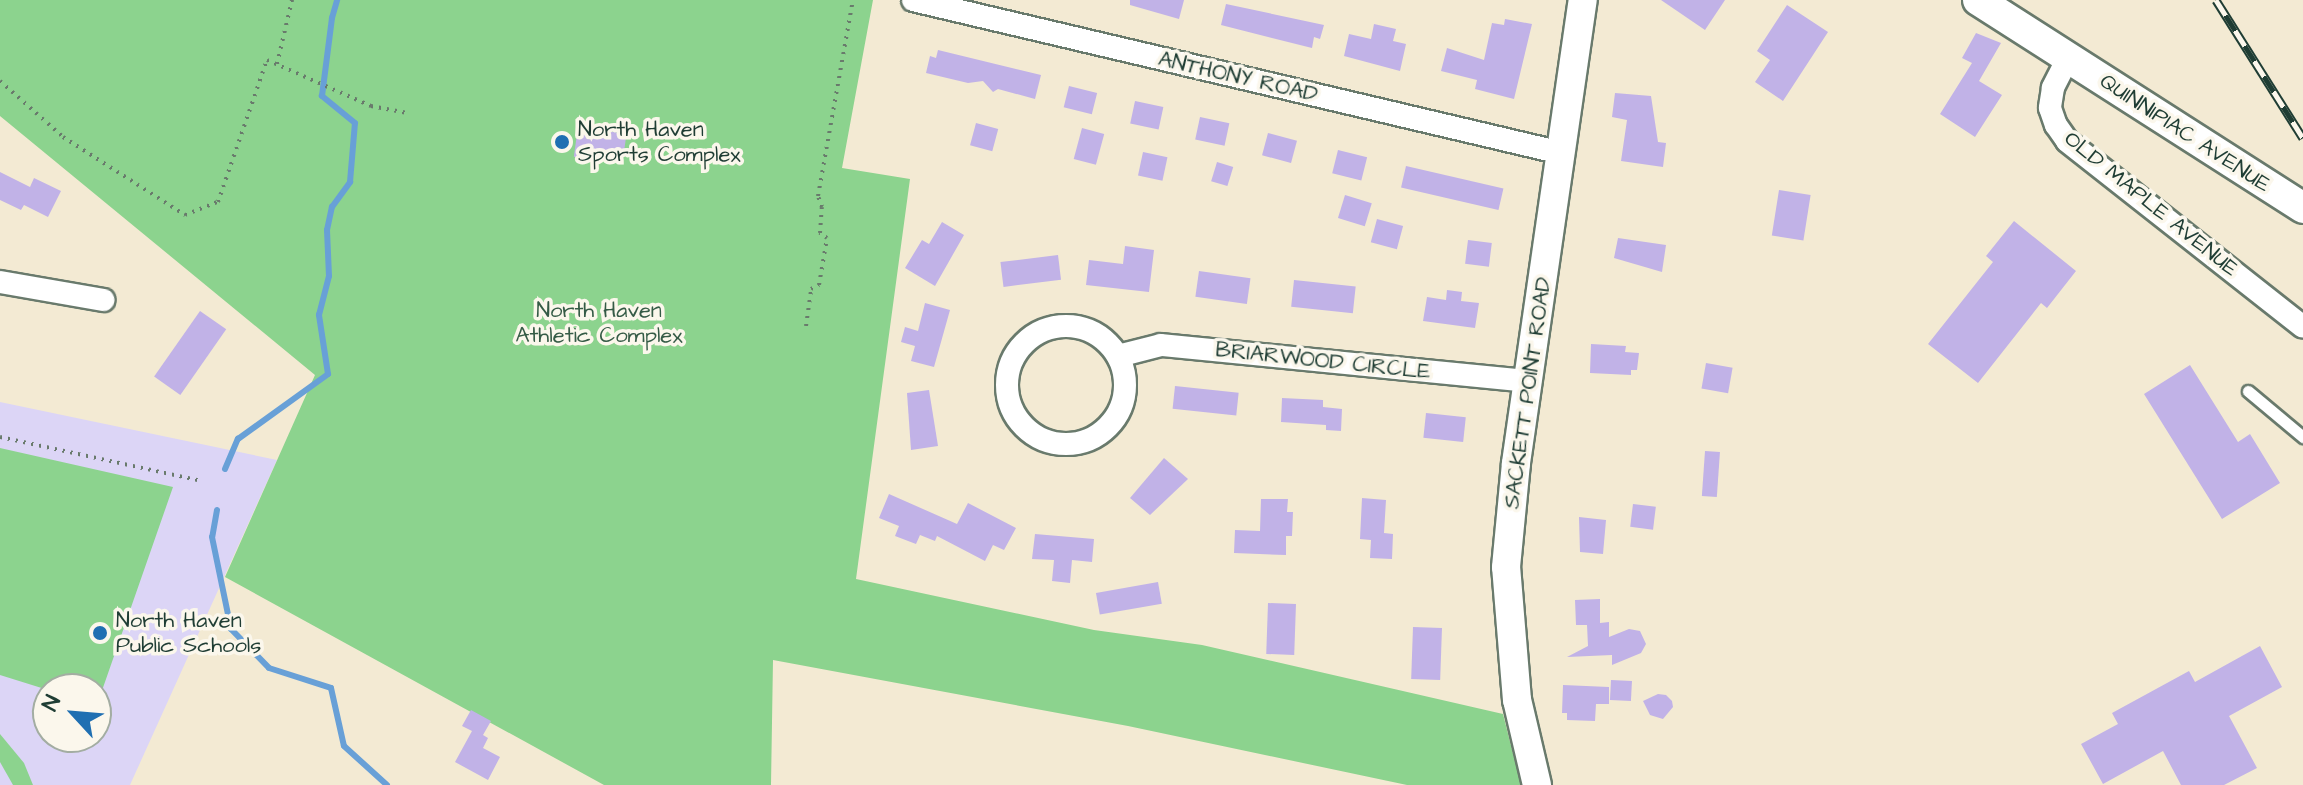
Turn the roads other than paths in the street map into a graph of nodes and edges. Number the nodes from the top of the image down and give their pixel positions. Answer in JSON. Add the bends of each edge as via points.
{"nodes":[{"id":1,"x":913,"y":0,"type":"edge"},
{"id":2,"x":1583,"y":0,"type":"edge"},
{"id":3,"x":1978,"y":0,"type":"edge"},
{"id":4,"x":2068,"y":58,"type":"junction"},
{"id":5,"x":1562,"y":153,"type":"junction"},
{"id":6,"x":2303,"y":208,"type":"edge"},
{"id":7,"x":0,"y":282,"type":"edge"},
{"id":8,"x":103,"y":300,"type":"dead end"},
{"id":9,"x":2303,"y":327,"type":"edge"},
{"id":10,"x":1118,"y":356,"type":"junction"},
{"id":11,"x":1528,"y":381,"type":"junction"},
{"id":12,"x":2248,"y":391,"type":"dead end"},
{"id":13,"x":2303,"y":437,"type":"edge"},
{"id":14,"x":1537,"y":785,"type":"edge"}],
"edges":[{"from":1,"to":5,"type":"street","name":"ANTHONY ROAD"},
{"from":2,"to":5,"type":"street","name":"SACKETT POINT ROAD"},
{"from":3,"to":4,"type":"main road","name":"QUINNIPIAC AVENUE"},
{"from":4,"to":6,"type":"main road","name":"QUINNIPIAC AVENUE"},
{"from":4,"to":9,"type":"street","name":"OLD MAPLE AVENUE","via":[[2050,108],[2067,141]]},
{"from":5,"to":11,"type":"street","name":"SACKETT POINT ROAD"},
{"from":7,"to":8,"type":"street"},
{"from":10,"to":10,"type":"street","via":[[1105,340],[1071,325],[1034,334],[1020,346],[1007,377],[1015,417],[1048,442],[1088,440],[1118,413],[1125,394]]},
{"from":10,"to":11,"type":"street","name":"BRIARWOOD CIRCLE","via":[[1161,345]]},
{"from":11,"to":14,"type":"street","name":"SACKETT POINT ROAD","via":[[1511,505],[1507,609],[1517,700]]},
{"from":12,"to":13,"type":"lane"}]}
